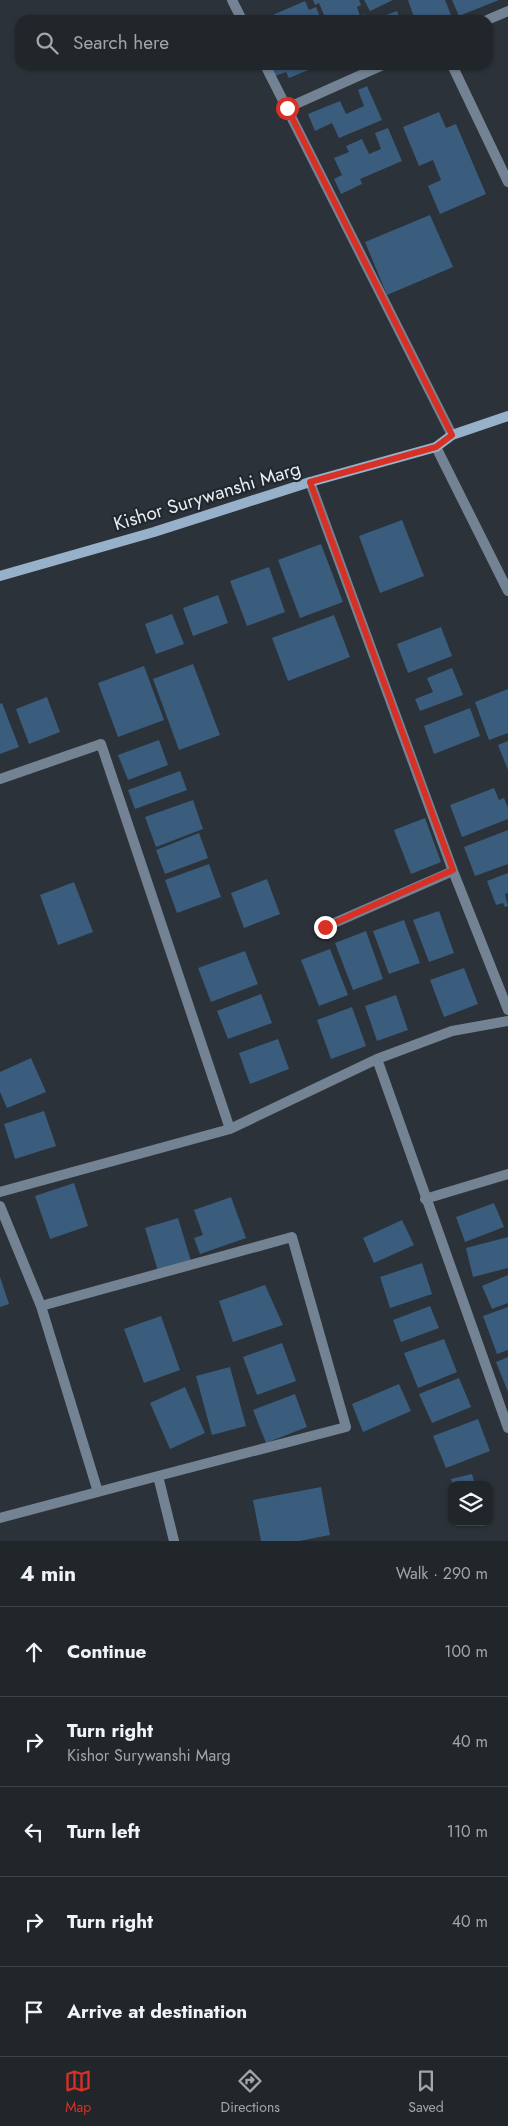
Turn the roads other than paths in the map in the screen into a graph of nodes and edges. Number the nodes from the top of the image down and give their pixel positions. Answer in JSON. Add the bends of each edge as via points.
{"nodes":[{"id":1,"x":232,"y":0,"type":"edge"},
{"id":2,"x":508,"y":11,"type":"edge"},
{"id":3,"x":240,"y":15,"type":"edge"},
{"id":4,"x":493,"y":17,"type":"edge"},
{"id":5,"x":268,"y":70,"type":"edge"},
{"id":6,"x":372,"y":70,"type":"edge"},
{"id":7,"x":454,"y":70,"type":"edge"},
{"id":8,"x":287,"y":108,"type":"junction"},
{"id":9,"x":508,"y":182,"type":"edge"},
{"id":10,"x":508,"y":416,"type":"edge"},
{"id":11,"x":452,"y":435,"type":"junction"},
{"id":12,"x":436,"y":447,"type":"junction"},
{"id":13,"x":310,"y":482,"type":"junction"},
{"id":14,"x":0,"y":576,"type":"edge"},
{"id":15,"x":508,"y":591,"type":"edge"},
{"id":16,"x":0,"y":779,"type":"edge"},
{"id":17,"x":453,"y":870,"type":"junction"},
{"id":18,"x":325,"y":927,"type":"dead end"},
{"id":19,"x":508,"y":1010,"type":"edge"},
{"id":20,"x":508,"y":1021,"type":"edge"},
{"id":21,"x":377,"y":1059,"type":"junction"},
{"id":22,"x":230,"y":1129,"type":"junction"},
{"id":23,"x":508,"y":1174,"type":"edge"},
{"id":24,"x":0,"y":1192,"type":"edge"},
{"id":25,"x":426,"y":1199,"type":"junction"},
{"id":26,"x":0,"y":1206,"type":"edge"},
{"id":27,"x":41,"y":1306,"type":"junction"},
{"id":28,"x":508,"y":1428,"type":"edge"},
{"id":29,"x":158,"y":1476,"type":"junction"},
{"id":30,"x":98,"y":1492,"type":"junction"},
{"id":31,"x":0,"y":1518,"type":"edge"},
{"id":32,"x":174,"y":1541,"type":"edge"}],
"edges":[{"from":1,"to":3,"type":"street"},
{"from":2,"to":4,"type":"street"},
{"from":5,"to":8,"type":"street"},
{"from":6,"to":8,"type":"street"},
{"from":7,"to":9,"type":"street"},
{"from":8,"to":11,"type":"street"},
{"from":10,"to":11,"type":"street","name":"Kishor Surywanshi Marg"},
{"from":11,"to":12,"type":"street","name":"Kishor Surywanshi Marg"},
{"from":12,"to":13,"type":"street","name":"Kishor Surywanshi Marg"},
{"from":12,"to":15,"type":"street"},
{"from":13,"to":14,"type":"street","name":"Kishor Surywanshi Marg","via":[[154,532]]},
{"from":13,"to":17,"type":"street"},
{"from":16,"to":22,"type":"street","via":[[102,744]]},
{"from":17,"to":18,"type":"street"},
{"from":17,"to":19,"type":"street"},
{"from":20,"to":21,"type":"street","via":[[452,1031]]},
{"from":21,"to":22,"type":"street"},
{"from":21,"to":25,"type":"street"},
{"from":22,"to":24,"type":"street"},
{"from":23,"to":25,"type":"street"},
{"from":25,"to":28,"type":"street"},
{"from":26,"to":27,"type":"street"},
{"from":27,"to":29,"type":"street","via":[[292,1237],[346,1427]]},
{"from":27,"to":30,"type":"street"},
{"from":29,"to":30,"type":"street"},
{"from":29,"to":32,"type":"street"},
{"from":30,"to":31,"type":"street"}]}
